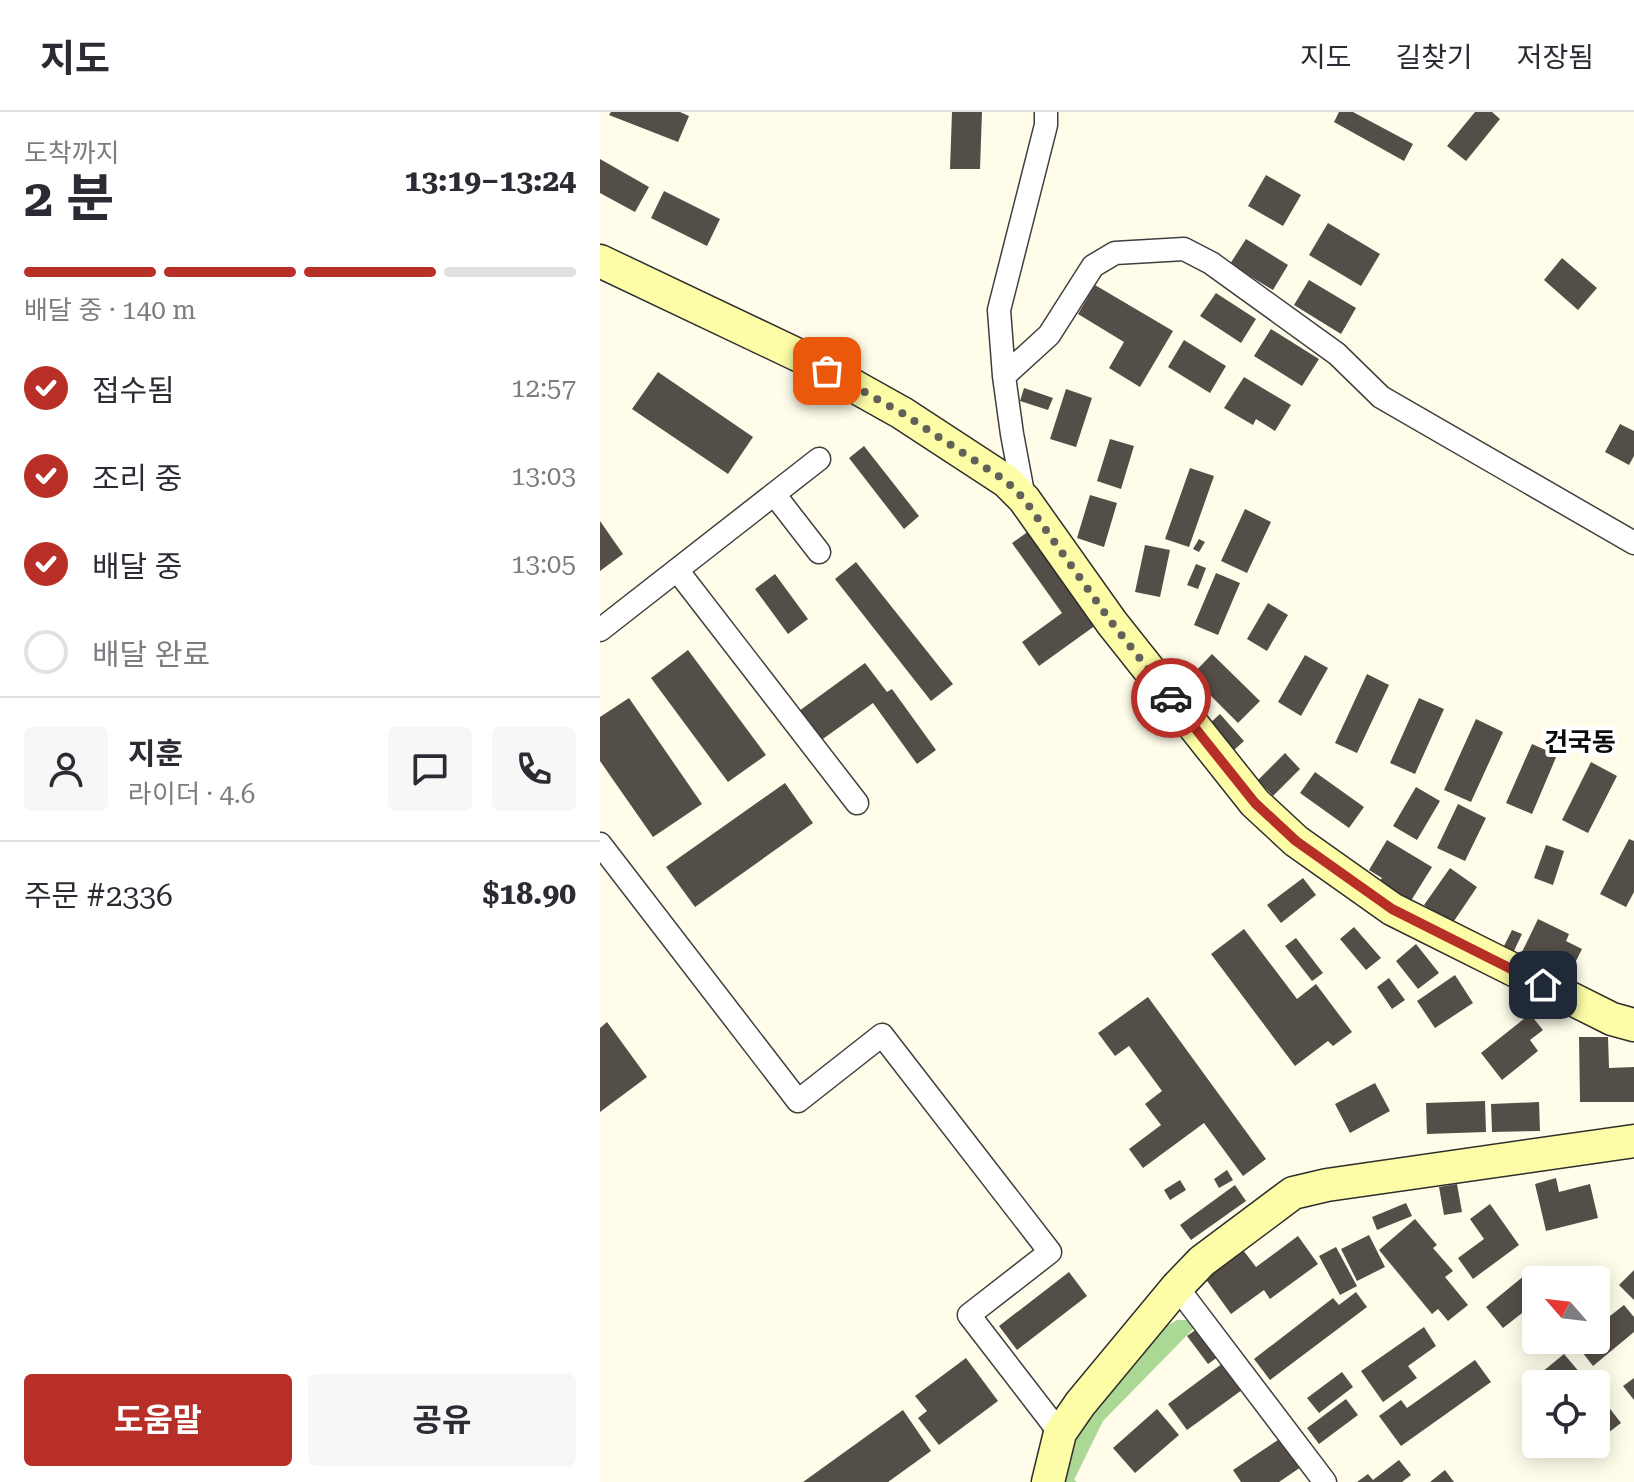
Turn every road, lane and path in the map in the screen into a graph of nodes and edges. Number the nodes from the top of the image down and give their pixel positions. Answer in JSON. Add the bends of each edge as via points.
{"nodes":[{"id":1,"x":1046,"y":112,"type":"edge"},
{"id":2,"x":600,"y":261,"type":"edge"},
{"id":3,"x":1004,"y":376,"type":"junction"},
{"id":4,"x":819,"y":459,"type":"dead end"},
{"id":5,"x":774,"y":494,"type":"junction"},
{"id":6,"x":1024,"y":499,"type":"junction"},
{"id":7,"x":1634,"y":543,"type":"edge"},
{"id":8,"x":819,"y":552,"type":"dead end"},
{"id":9,"x":677,"y":570,"type":"junction"},
{"id":10,"x":600,"y":630,"type":"edge"},
{"id":11,"x":857,"y":803,"type":"dead end"},
{"id":12,"x":600,"y":844,"type":"edge"},
{"id":13,"x":1634,"y":1025,"type":"edge"},
{"id":14,"x":1634,"y":1141,"type":"edge"},
{"id":15,"x":1177,"y":1287,"type":"junction"},
{"id":16,"x":1060,"y":1433,"type":"junction"},
{"id":17,"x":1048,"y":1482,"type":"edge"},
{"id":18,"x":1325,"y":1482,"type":"edge"}],
"edges":[{"from":1,"to":3,"type":"street","via":[[999,310]]},
{"from":2,"to":6,"type":"street","via":[[815,364],[902,413],[1006,481]]},
{"from":3,"to":6,"type":"street"},
{"from":3,"to":7,"type":"street","via":[[1049,335],[1093,266],[1115,253],[1184,249],[1337,354],[1381,397]]},
{"from":4,"to":5,"type":"street"},
{"from":5,"to":8,"type":"street"},
{"from":5,"to":9,"type":"street"},
{"from":6,"to":13,"type":"street","via":[[1169,695],[1255,803],[1296,841],[1392,909],[1612,1019]]},
{"from":9,"to":10,"type":"street"},
{"from":9,"to":11,"type":"street"},
{"from":12,"to":16,"type":"street","via":[[798,1101],[882,1035],[1050,1252],[969,1315]]},
{"from":14,"to":15,"type":"street","via":[[1293,1193],[1202,1261]]},
{"from":15,"to":16,"type":"street"},
{"from":15,"to":18,"type":"street"},
{"from":16,"to":17,"type":"street"}]}
